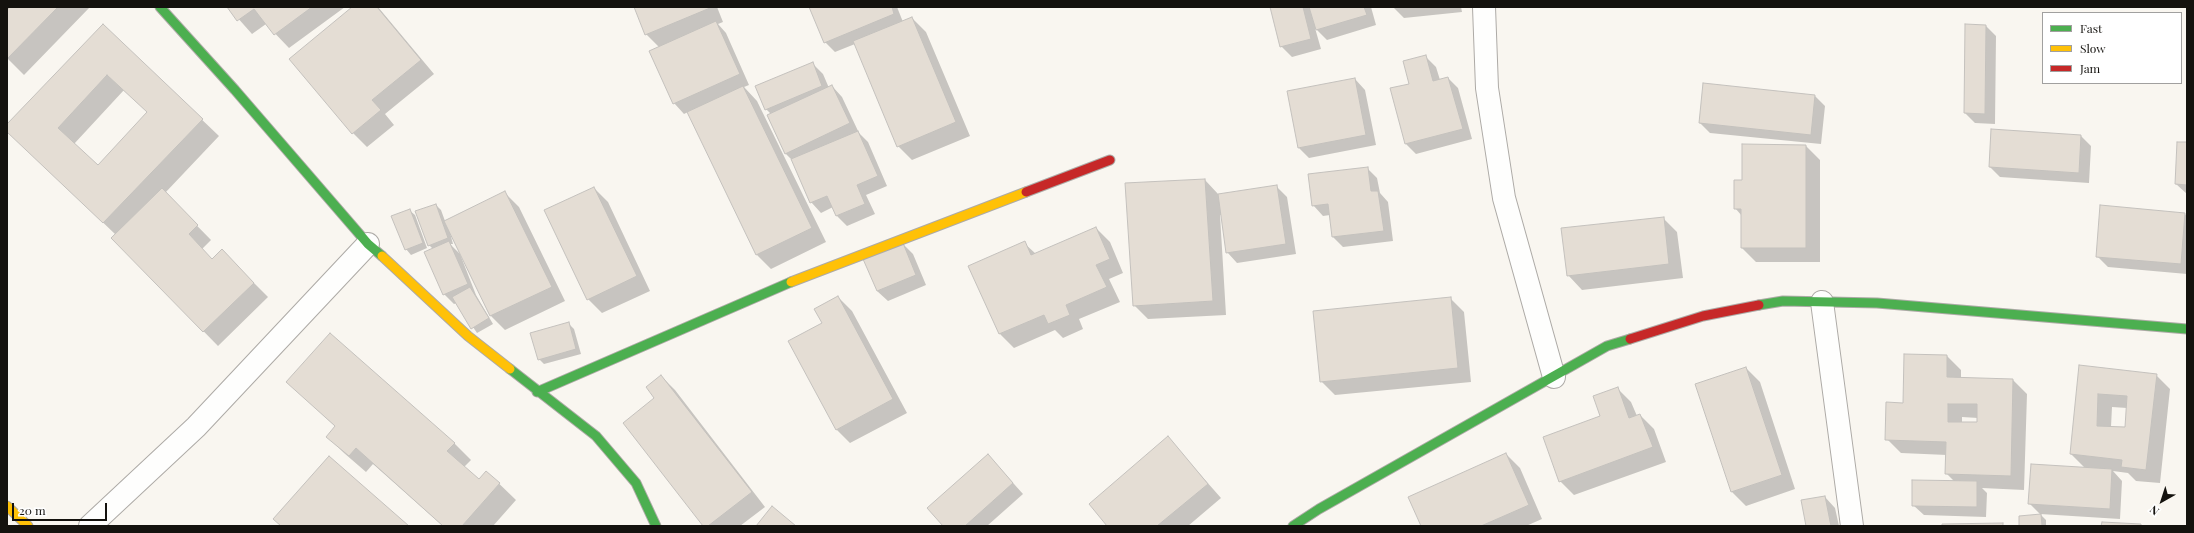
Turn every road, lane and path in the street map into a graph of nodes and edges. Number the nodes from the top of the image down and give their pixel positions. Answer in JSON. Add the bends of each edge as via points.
{"nodes":[{"id":1,"x":160,"y":7,"type":"edge"},
{"id":2,"x":1484,"y":7,"type":"edge"},
{"id":3,"x":1110,"y":160,"type":"dead end"},
{"id":4,"x":368,"y":244,"type":"junction"},
{"id":5,"x":1822,"y":302,"type":"junction"},
{"id":6,"x":2187,"y":329,"type":"edge"},
{"id":7,"x":1554,"y":377,"type":"junction"},
{"id":8,"x":537,"y":392,"type":"junction"},
{"id":9,"x":7,"y":506,"type":"edge"},
{"id":10,"x":28,"y":526,"type":"edge"},
{"id":11,"x":90,"y":526,"type":"edge"},
{"id":12,"x":656,"y":526,"type":"edge"},
{"id":13,"x":1293,"y":526,"type":"edge"},
{"id":14,"x":1852,"y":526,"type":"edge"}],
"edges":[{"from":1,"to":4,"type":"street"},
{"from":2,"to":7,"type":"street","via":[[1487,88],[1504,198]]},
{"from":3,"to":8,"type":"street","via":[[792,281]]},
{"from":4,"to":8,"type":"street","via":[[468,336]]},
{"from":4,"to":11,"type":"street","via":[[196,427]]},
{"from":5,"to":6,"type":"street","via":[[1877,304]]},
{"from":5,"to":7,"type":"street","via":[[1782,301],[1703,316],[1607,346]]},
{"from":5,"to":14,"type":"street"},
{"from":7,"to":13,"type":"street"},
{"from":8,"to":12,"type":"street","via":[[596,436],[636,483]]},
{"from":9,"to":10,"type":"street"}]}
